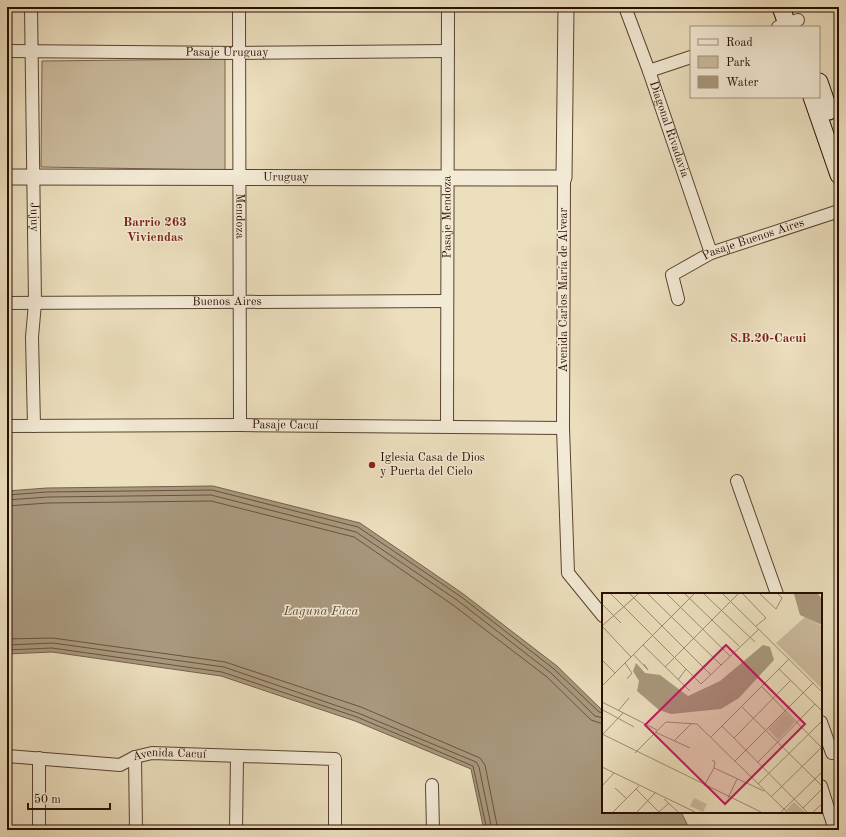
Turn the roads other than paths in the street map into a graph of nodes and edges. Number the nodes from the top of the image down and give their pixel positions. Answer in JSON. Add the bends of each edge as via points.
{"nodes":[{"id":1,"x":31,"y":7,"type":"edge"},
{"id":2,"x":239,"y":7,"type":"edge"},
{"id":3,"x":448,"y":7,"type":"edge"},
{"id":4,"x":566,"y":7,"type":"edge"},
{"id":5,"x":625,"y":7,"type":"edge"},
{"id":6,"x":781,"y":7,"type":"edge"},
{"id":7,"x":791,"y":22,"type":"edge"},
{"id":8,"x":31,"y":50,"type":"junction"},
{"id":9,"x":7,"y":51,"type":"edge"},
{"id":10,"x":448,"y":51,"type":"junction"},
{"id":11,"x":240,"y":53,"type":"junction"},
{"id":12,"x":690,"y":56,"type":"edge"},
{"id":13,"x":649,"y":71,"type":"junction"},
{"id":14,"x":820,"y":85,"type":"edge"},
{"id":15,"x":812,"y":98,"type":"edge"},
{"id":16,"x":839,"y":140,"type":"edge"},
{"id":17,"x":839,"y":175,"type":"edge"},
{"id":18,"x":7,"y":177,"type":"edge"},
{"id":19,"x":33,"y":177,"type":"junction"},
{"id":20,"x":238,"y":177,"type":"junction"},
{"id":21,"x":447,"y":178,"type":"junction"},
{"id":22,"x":564,"y":178,"type":"junction"},
{"id":23,"x":839,"y":211,"type":"edge"},
{"id":24,"x":711,"y":253,"type":"junction"},
{"id":25,"x":678,"y":299,"type":"dead end"},
{"id":26,"x":447,"y":301,"type":"junction"},
{"id":27,"x":7,"y":303,"type":"edge"},
{"id":28,"x":35,"y":303,"type":"junction"},
{"id":29,"x":240,"y":303,"type":"junction"},
{"id":30,"x":240,"y":425,"type":"junction"},
{"id":31,"x":7,"y":426,"type":"edge"},
{"id":32,"x":34,"y":426,"type":"junction"},
{"id":33,"x":447,"y":426,"type":"junction"},
{"id":34,"x":563,"y":428,"type":"junction"},
{"id":35,"x":737,"y":481,"type":"dead end"},
{"id":36,"x":777,"y":593,"type":"edge"},
{"id":37,"x":597,"y":603,"type":"edge"},
{"id":38,"x":602,"y":614,"type":"edge"},
{"id":39,"x":822,"y":725,"type":"edge"},
{"id":40,"x":830,"y":753,"type":"edge"},
{"id":41,"x":7,"y":756,"type":"edge"},
{"id":42,"x":135,"y":757,"type":"junction"},
{"id":43,"x":236,"y":757,"type":"junction"},
{"id":44,"x":39,"y":758,"type":"junction"},
{"id":45,"x":432,"y":785,"type":"dead end"},
{"id":46,"x":822,"y":789,"type":"edge"},
{"id":47,"x":39,"y":830,"type":"edge"},
{"id":48,"x":136,"y":830,"type":"edge"},
{"id":49,"x":236,"y":830,"type":"edge"},
{"id":50,"x":335,"y":830,"type":"edge"},
{"id":51,"x":433,"y":830,"type":"edge"},
{"id":52,"x":835,"y":830,"type":"edge"}],
"edges":[{"from":1,"to":8,"type":"street","name":"Jujuy"},
{"from":2,"to":11,"type":"street","name":"Mendoza"},
{"from":3,"to":10,"type":"street","name":"Pasaje Mendoza"},
{"from":4,"to":22,"type":"street","name":"Avenida Carlos María de Alvear"},
{"from":5,"to":13,"type":"street","name":"Diagonal Rivadavia"},
{"from":6,"to":7,"type":"main road"},
{"from":8,"to":9,"type":"street","name":"Pasaje Uruguay"},
{"from":8,"to":11,"type":"street","name":"Pasaje Uruguay"},
{"from":8,"to":19,"type":"street","name":"Jujuy"},
{"from":10,"to":11,"type":"street","name":"Pasaje Uruguay"},
{"from":10,"to":21,"type":"street","name":"Pasaje Mendoza"},
{"from":11,"to":20,"type":"street","name":"Mendoza"},
{"from":12,"to":13,"type":"street"},
{"from":13,"to":24,"type":"street","name":"Diagonal Rivadavia"},
{"from":14,"to":16,"type":"main road"},
{"from":15,"to":17,"type":"main road"},
{"from":18,"to":19,"type":"street","name":"Uruguay"},
{"from":19,"to":20,"type":"street","name":"Uruguay"},
{"from":19,"to":28,"type":"street","name":"Jujuy"},
{"from":20,"to":21,"type":"street","name":"Uruguay"},
{"from":20,"to":29,"type":"street","name":"Mendoza"},
{"from":21,"to":22,"type":"street","name":"Uruguay"},
{"from":21,"to":26,"type":"street","name":"Pasaje Mendoza"},
{"from":22,"to":34,"type":"street","name":"Avenida Carlos María de Alvear"},
{"from":23,"to":24,"type":"street","name":"Pasaje Buenos Aires"},
{"from":24,"to":25,"type":"street","name":"Pasaje Buenos Aires","via":[[672,275]]},
{"from":26,"to":29,"type":"street","name":"Buenos Aires"},
{"from":26,"to":33,"type":"street","name":"Pasaje Mendoza"},
{"from":27,"to":28,"type":"street","name":"Buenos Aires"},
{"from":28,"to":29,"type":"street","name":"Buenos Aires"},
{"from":28,"to":32,"type":"street","name":"Jujuy","via":[[32,337]]},
{"from":29,"to":30,"type":"street","name":"Mendoza"},
{"from":30,"to":32,"type":"street","name":"Pasaje Cacuí"},
{"from":30,"to":33,"type":"street","name":"Pasaje Cacuí"},
{"from":31,"to":32,"type":"street","name":"Pasaje Cacuí"},
{"from":33,"to":34,"type":"street","name":"Pasaje Cacuí"},
{"from":34,"to":37,"type":"street","name":"Avenida Carlos María de Alvear","via":[[568,573]]},
{"from":35,"to":36,"type":"street"},
{"from":37,"to":38,"type":"street"},
{"from":39,"to":40,"type":"street"},
{"from":41,"to":44,"type":"street","name":"Avenida Cacuí"},
{"from":42,"to":43,"type":"street","name":"Avenida Cacuí","via":[[152,752]]},
{"from":42,"to":44,"type":"street","name":"Avenida Cacuí","via":[[120,764]]},
{"from":42,"to":48,"type":"street"},
{"from":43,"to":49,"type":"street"},
{"from":43,"to":50,"type":"street","name":"Avenida Cacuí","via":[[335,759]]},
{"from":44,"to":47,"type":"street"},
{"from":45,"to":51,"type":"street"},
{"from":46,"to":52,"type":"street"}]}
